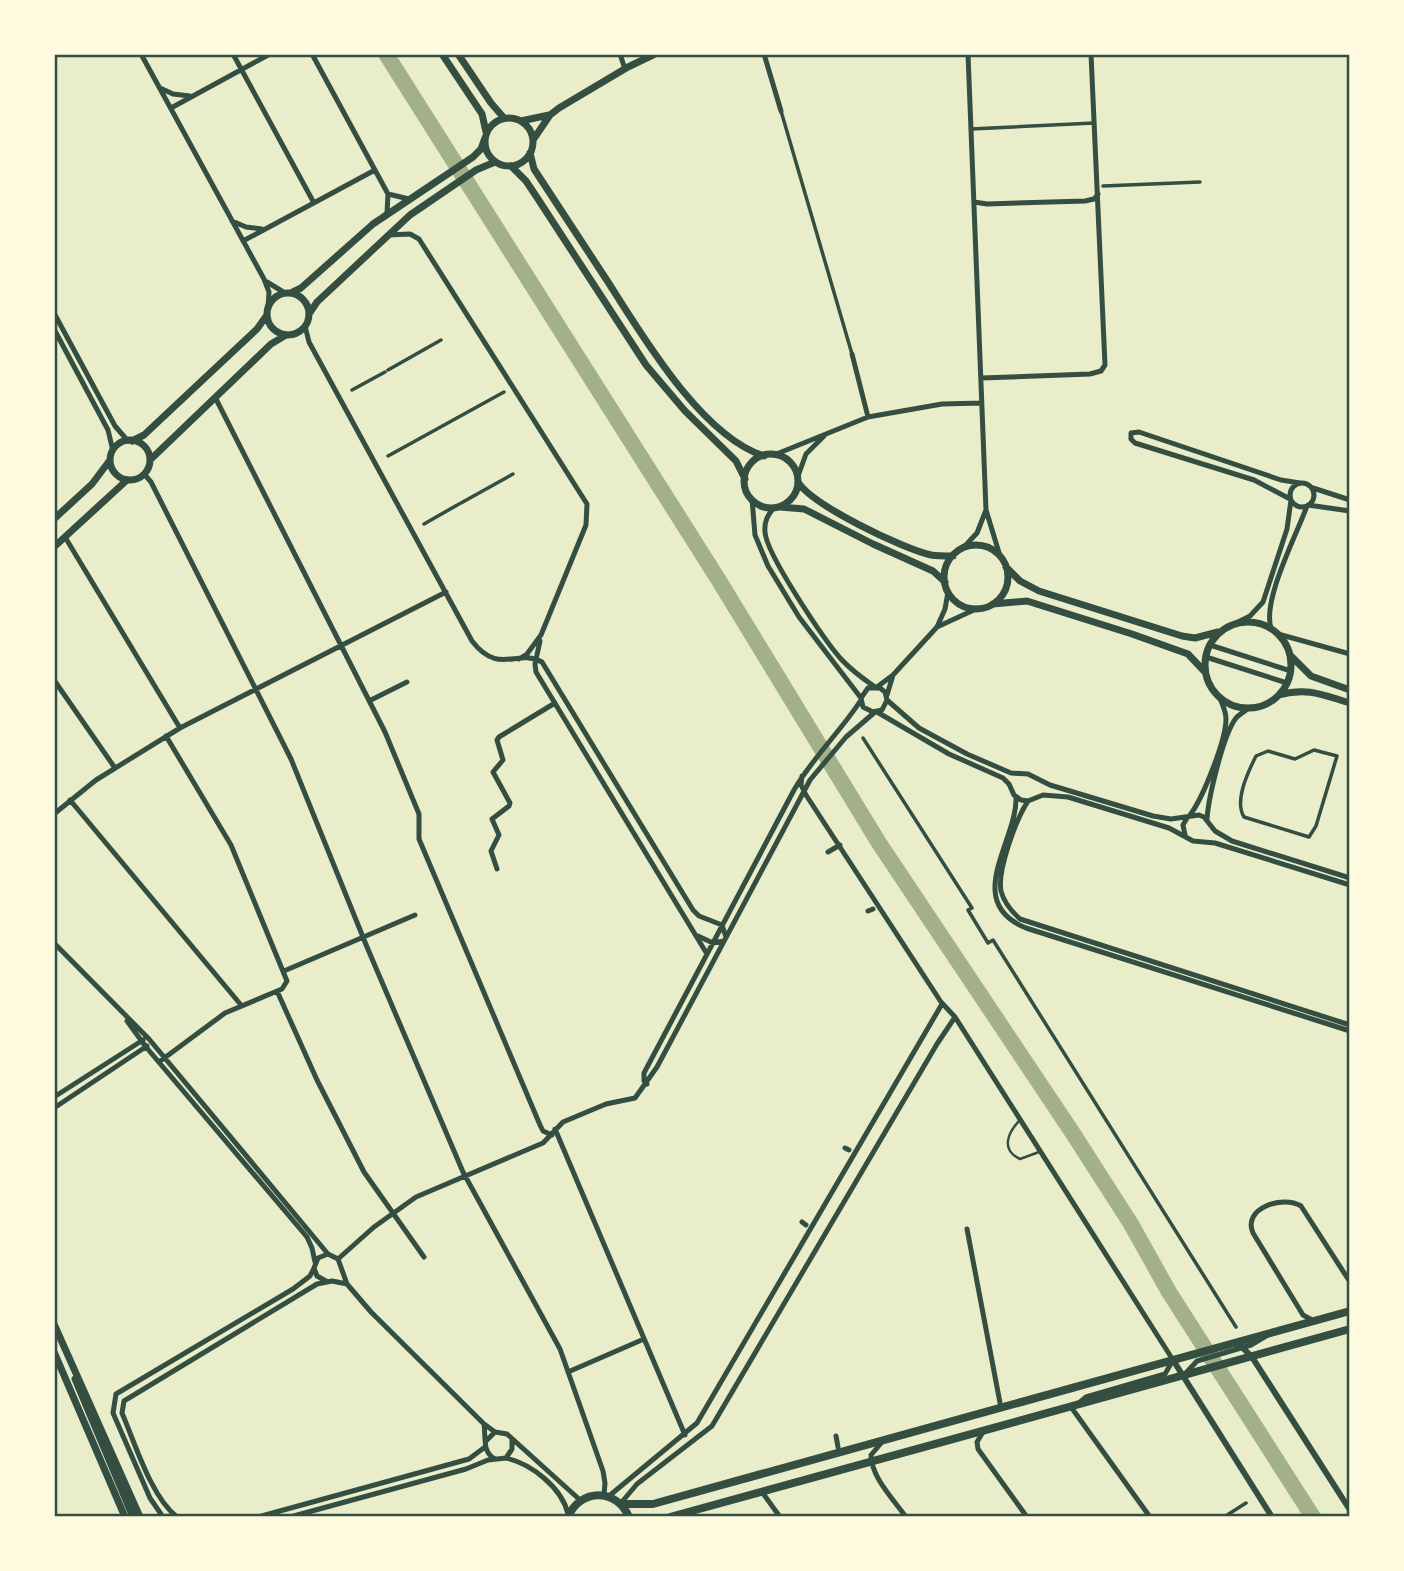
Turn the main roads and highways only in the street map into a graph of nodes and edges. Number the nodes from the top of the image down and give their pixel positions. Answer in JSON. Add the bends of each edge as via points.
{"nodes":[{"id":1,"x":442,"y":54,"type":"edge"},
{"id":2,"x":458,"y":54,"type":"edge"},
{"id":3,"x":655,"y":54,"type":"edge"},
{"id":4,"x":550,"y":114,"type":"junction"},
{"id":5,"x":504,"y":118,"type":"junction"},
{"id":6,"x":521,"y":121,"type":"junction"},
{"id":7,"x":485,"y":136,"type":"junction"},
{"id":8,"x":533,"y":140,"type":"junction"},
{"id":9,"x":530,"y":153,"type":"junction"},
{"id":10,"x":495,"y":162,"type":"junction"},
{"id":11,"x":511,"y":166,"type":"junction"},
{"id":12,"x":288,"y":293,"type":"junction"},
{"id":13,"x":267,"y":311,"type":"junction"},
{"id":14,"x":309,"y":314,"type":"junction"},
{"id":15,"x":286,"y":335,"type":"junction"},
{"id":16,"x":130,"y":441,"type":"junction"},
{"id":17,"x":764,"y":456,"type":"junction"},
{"id":18,"x":110,"y":460,"type":"junction"},
{"id":19,"x":150,"y":460,"type":"junction"},
{"id":20,"x":745,"y":479,"type":"junction"},
{"id":21,"x":798,"y":479,"type":"junction"},
{"id":22,"x":127,"y":480,"type":"junction"},
{"id":23,"x":777,"y":507,"type":"junction"},
{"id":24,"x":54,"y":519,"type":"edge"},
{"id":25,"x":54,"y":547,"type":"edge"},
{"id":26,"x":953,"y":556,"type":"junction"},
{"id":27,"x":1006,"y":568,"type":"junction"},
{"id":28,"x":945,"y":582,"type":"junction"},
{"id":29,"x":993,"y":604,"type":"junction"},
{"id":30,"x":1225,"y":629,"type":"junction"},
{"id":31,"x":1290,"y":656,"type":"junction"},
{"id":32,"x":1206,"y":672,"type":"junction"},
{"id":33,"x":1350,"y":690,"type":"edge"},
{"id":34,"x":1279,"y":695,"type":"junction"},
{"id":35,"x":1350,"y":703,"type":"edge"},
{"id":36,"x":1350,"y":1311,"type":"edge"},
{"id":37,"x":54,"y":1326,"type":"edge"},
{"id":38,"x":1349,"y":1329,"type":"edge"},
{"id":39,"x":54,"y":1345,"type":"edge"},
{"id":40,"x":54,"y":1352,"type":"edge"},
{"id":41,"x":89,"y":1414,"type":"junction"},
{"id":42,"x":621,"y":1504,"type":"junction"},
{"id":43,"x":124,"y":1516,"type":"edge"},
{"id":44,"x":568,"y":1516,"type":"edge"},
{"id":45,"x":133,"y":1517,"type":"edge"},
{"id":46,"x":140,"y":1517,"type":"edge"},
{"id":47,"x":629,"y":1517,"type":"edge"},
{"id":48,"x":670,"y":1517,"type":"edge"}],
"edges":[{"from":1,"to":7,"type":"main road","via":[[482,114]]},
{"from":2,"to":5,"type":"main road"},
{"from":3,"to":4,"type":"main road"},
{"from":4,"to":6,"type":"main road"},
{"from":4,"to":8,"type":"main road"},
{"from":5,"to":6,"type":"main road"},
{"from":5,"to":7,"type":"main road","via":[[490,126]]},
{"from":6,"to":8,"type":"main road"},
{"from":7,"to":10,"type":"main road"},
{"from":7,"to":12,"type":"main road","via":[[481,149],[465,163],[357,236],[301,288]]},
{"from":8,"to":9,"type":"main road"},
{"from":9,"to":11,"type":"main road"},
{"from":9,"to":17,"type":"main road","via":[[534,169],[664,365],[726,434]]},
{"from":10,"to":11,"type":"main road"},
{"from":10,"to":14,"type":"main road","via":[[410,215]]},
{"from":11,"to":20,"type":"main road","via":[[535,194],[646,365],[736,461]]},
{"from":12,"to":13,"type":"main road","via":[[273,300]]},
{"from":12,"to":14,"type":"main road","via":[[306,303]]},
{"from":13,"to":15,"type":"main road","via":[[273,329]]},
{"from":13,"to":16,"type":"main road","via":[[257,329],[144,435]]},
{"from":14,"to":15,"type":"main road","via":[[305,326]]},
{"from":15,"to":19,"type":"main road","via":[[275,340]]},
{"from":16,"to":18,"type":"main road","via":[[119,444]]},
{"from":16,"to":19,"type":"main road","via":[[144,446]]},
{"from":17,"to":20,"type":"main road","via":[[751,464]]},
{"from":17,"to":21,"type":"main road","via":[[789,461]]},
{"from":18,"to":22,"type":"main road","via":[[115,473]]},
{"from":18,"to":24,"type":"main road"},
{"from":19,"to":22,"type":"main road","via":[[144,474]]},
{"from":20,"to":23,"type":"main road","via":[[752,499]]},
{"from":21,"to":23,"type":"main road","via":[[794,495]]},
{"from":21,"to":26,"type":"main road","via":[[806,493],[822,504],[889,538],[930,555]]},
{"from":22,"to":25,"type":"main road"},
{"from":23,"to":28,"type":"main road","via":[[804,509],[933,571]]},
{"from":26,"to":27,"type":"main road","via":[[963,548],[984,547],[1000,556]]},
{"from":26,"to":28,"type":"main road"},
{"from":27,"to":29,"type":"main road","via":[[1006,588]]},
{"from":27,"to":30,"type":"main road","via":[[1039,591],[1182,636],[1204,637]]},
{"from":28,"to":29,"type":"main road","via":[[958,604],[976,609]]},
{"from":29,"to":32,"type":"main road","via":[[1027,601],[1132,634],[1188,654]]},
{"from":30,"to":31,"type":"main road","via":[[1256,622],[1275,631]]},
{"from":30,"to":32,"type":"main road","via":[[1210,645]]},
{"from":31,"to":33,"type":"main road","via":[[1311,676]]},
{"from":31,"to":34,"type":"main road","via":[[1291,671]]},
{"from":32,"to":34,"type":"main road","via":[[1213,690],[1229,704],[1249,708]]},
{"from":34,"to":35,"type":"main road","via":[[1308,690]]},
{"from":36,"to":42,"type":"main road","via":[[653,1504]]},
{"from":37,"to":41,"type":"main road"},
{"from":37,"to":46,"type":"main road"},
{"from":38,"to":48,"type":"main road"},
{"from":39,"to":41,"type":"main road"},
{"from":40,"to":43,"type":"main road"},
{"from":41,"to":45,"type":"main road"},
{"from":42,"to":44,"type":"main road","via":[[606,1495],[591,1495],[580,1500]]},
{"from":42,"to":47,"type":"main road"}]}
